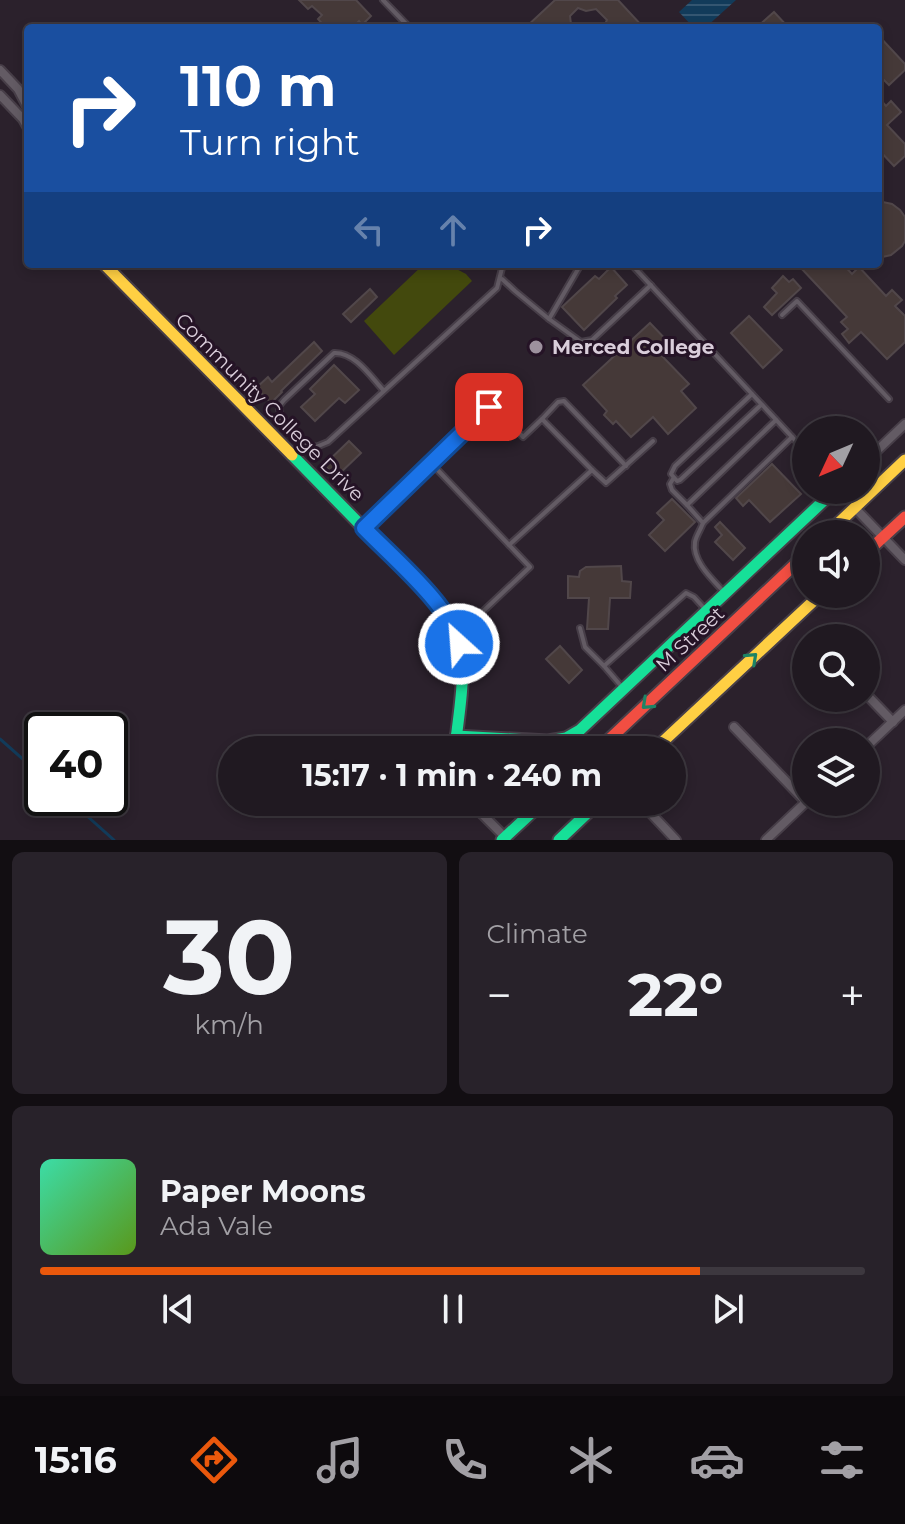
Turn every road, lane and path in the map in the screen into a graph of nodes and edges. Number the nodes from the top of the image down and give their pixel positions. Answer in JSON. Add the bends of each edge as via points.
{"nodes":[{"id":1,"x":383,"y":0,"type":"edge"},
{"id":2,"x":406,"y":24,"type":"edge"},
{"id":3,"x":0,"y":70,"type":"edge"},
{"id":4,"x":0,"y":95,"type":"edge"},
{"id":5,"x":24,"y":100,"type":"edge"},
{"id":6,"x":24,"y":121,"type":"edge"},
{"id":7,"x":108,"y":268,"type":"edge"},
{"id":8,"x":502,"y":268,"type":"edge"},
{"id":9,"x":579,"y":268,"type":"edge"},
{"id":10,"x":635,"y":268,"type":"edge"},
{"id":11,"x":501,"y":278,"type":"junction"},
{"id":12,"x":651,"y":285,"type":"junction"},
{"id":13,"x":782,"y":315,"type":"dead end"},
{"id":14,"x":549,"y":319,"type":"junction"},
{"id":15,"x":384,"y":391,"type":"junction"},
{"id":16,"x":752,"y":394,"type":"junction"},
{"id":17,"x":889,"y":399,"type":"dead end"},
{"id":18,"x":761,"y":404,"type":"junction"},
{"id":19,"x":542,"y":419,"type":"junction"},
{"id":20,"x":776,"y":420,"type":"junction"},
{"id":21,"x":905,"y":424,"type":"edge"},
{"id":22,"x":792,"y":437,"type":"joint"},
{"id":23,"x":653,"y":441,"type":"dead end"},
{"id":24,"x":880,"y":448,"type":"edge"},
{"id":25,"x":905,"y":460,"type":"edge"},
{"id":26,"x":432,"y":464,"type":"junction"},
{"id":27,"x":626,"y":466,"type":"junction"},
{"id":28,"x":592,"y":470,"type":"junction"},
{"id":29,"x":674,"y":478,"type":"junction"},
{"id":30,"x":820,"y":504,"type":"edge"},
{"id":31,"x":687,"y":505,"type":"junction"},
{"id":32,"x":855,"y":508,"type":"junction"},
{"id":33,"x":905,"y":517,"type":"edge"},
{"id":34,"x":842,"y":520,"type":"edge"},
{"id":35,"x":703,"y":523,"type":"junction"},
{"id":36,"x":364,"y":528,"type":"junction"},
{"id":37,"x":883,"y":537,"type":"junction"},
{"id":38,"x":880,"y":540,"type":"edge"},
{"id":39,"x":509,"y":545,"type":"junction"},
{"id":40,"x":905,"y":560,"type":"edge"},
{"id":41,"x":792,"y":567,"type":"edge"},
{"id":42,"x":725,"y":593,"type":"junction"},
{"id":43,"x":806,"y":608,"type":"edge"},
{"id":44,"x":707,"y":611,"type":"junction"},
{"id":45,"x":580,"y":628,"type":"dead end"},
{"id":46,"x":457,"y":636,"type":"junction"},
{"id":47,"x":604,"y":666,"type":"junction"},
{"id":48,"x":624,"y":689,"type":"junction"},
{"id":49,"x":880,"y":709,"type":"edge"},
{"id":50,"x":905,"y":710,"type":"edge"},
{"id":51,"x":893,"y":722,"type":"junction"},
{"id":52,"x":734,"y":727,"type":"dead end"},
{"id":53,"x":880,"y":734,"type":"edge"},
{"id":54,"x":456,"y":736,"type":"edge"},
{"id":55,"x":570,"y":736,"type":"edge"},
{"id":56,"x":613,"y":736,"type":"edge"},
{"id":57,"x":669,"y":736,"type":"edge"},
{"id":58,"x":792,"y":787,"type":"edge"},
{"id":59,"x":792,"y":815,"type":"edge"},
{"id":60,"x":483,"y":816,"type":"edge"},
{"id":61,"x":529,"y":816,"type":"edge"},
{"id":62,"x":584,"y":816,"type":"edge"},
{"id":63,"x":653,"y":816,"type":"edge"},
{"id":64,"x":505,"y":839,"type":"edge"},
{"id":65,"x":559,"y":840,"type":"edge"},
{"id":66,"x":676,"y":840,"type":"edge"},
{"id":67,"x":766,"y":840,"type":"edge"}],
"edges":[{"from":1,"to":2,"type":"lane"},
{"from":3,"to":5,"type":"street"},
{"from":4,"to":6,"type":"street"},
{"from":7,"to":36,"type":"street","name":"Community College Drive"},
{"from":8,"to":11,"type":"lane"},
{"from":9,"to":14,"type":"lane"},
{"from":10,"to":12,"type":"lane"},
{"from":11,"to":14,"type":"lane"},
{"from":11,"to":15,"type":"lane","via":[[497,288]]},
{"from":12,"to":14,"type":"lane","via":[[592,340],[581,342]]},
{"from":12,"to":16,"type":"lane"},
{"from":13,"to":17,"type":"lane","via":[[797,301]]},
{"from":15,"to":15,"type":"lane","via":[[354,360],[334,353],[284,400],[280,415],[304,442],[321,446]]},
{"from":16,"to":18,"type":"lane"},
{"from":16,"to":29,"type":"lane","via":[[675,466]]},
{"from":18,"to":20,"type":"lane"},
{"from":18,"to":29,"type":"lane","via":[[680,480]]},
{"from":19,"to":26,"type":"lane","via":[[523,437],[489,407]]},
{"from":19,"to":27,"type":"lane","via":[[564,401]]},
{"from":19,"to":28,"type":"lane"},
{"from":20,"to":22,"type":"lane"},
{"from":20,"to":31,"type":"lane"},
{"from":21,"to":24,"type":"street"},
{"from":22,"to":35,"type":"lane"},
{"from":23,"to":27,"type":"lane"},
{"from":25,"to":32,"type":"street"},
{"from":26,"to":36,"type":"lane"},
{"from":26,"to":39,"type":"lane"},
{"from":27,"to":28,"type":"lane","via":[[606,483]]},
{"from":28,"to":39,"type":"lane"},
{"from":29,"to":31,"type":"lane","via":[[672,490]]},
{"from":30,"to":42,"type":"street"},
{"from":31,"to":35,"type":"lane"},
{"from":32,"to":34,"type":"street"},
{"from":32,"to":37,"type":"street"},
{"from":33,"to":37,"type":"street"},
{"from":35,"to":42,"type":"lane","via":[[696,553]]},
{"from":36,"to":46,"type":"street","name":"Community College Drive","via":[[433,599]]},
{"from":37,"to":38,"type":"street"},
{"from":37,"to":40,"type":"street"},
{"from":39,"to":46,"type":"lane","via":[[530,567]]},
{"from":41,"to":56,"type":"street","name":"M Street","one_way":true},
{"from":42,"to":44,"type":"street"},
{"from":57,"to":43,"type":"street","one_way":true},
{"from":44,"to":47,"type":"lane","via":[[686,593]]},
{"from":44,"to":48,"type":"street"},
{"from":45,"to":47,"type":"lane","via":[[585,647]]},
{"from":46,"to":54,"type":"street","name":"Community College Drive","via":[[461,674]]},
{"from":47,"to":48,"type":"lane"},
{"from":48,"to":55,"type":"street"},
{"from":49,"to":51,"type":"street"},
{"from":50,"to":51,"type":"street"},
{"from":51,"to":53,"type":"street"},
{"from":52,"to":58,"type":"street"},
{"from":59,"to":67,"type":"street"},
{"from":60,"to":64,"type":"street"},
{"from":61,"to":64,"type":"street"},
{"from":62,"to":65,"type":"street"},
{"from":63,"to":66,"type":"street"}]}
